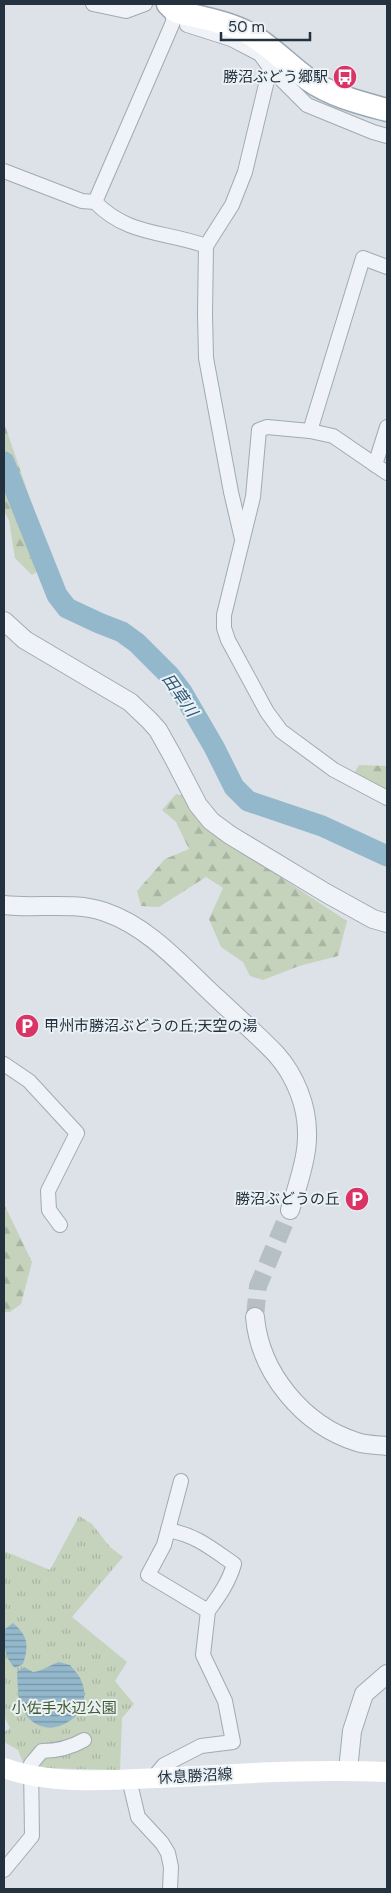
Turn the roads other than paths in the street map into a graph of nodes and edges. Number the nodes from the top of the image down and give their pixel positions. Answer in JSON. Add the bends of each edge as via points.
{"nodes":[{"id":1,"x":93,"y":4,"type":"edge"},
{"id":2,"x":145,"y":4,"type":"edge"},
{"id":3,"x":171,"y":12,"type":"edge"},
{"id":4,"x":270,"y":68,"type":"junction"},
{"id":5,"x":387,"y":110,"type":"edge"},
{"id":6,"x":387,"y":136,"type":"edge"},
{"id":7,"x":4,"y":171,"type":"edge"},
{"id":8,"x":95,"y":202,"type":"junction"},
{"id":9,"x":206,"y":246,"type":"junction"},
{"id":10,"x":387,"y":266,"type":"edge"},
{"id":11,"x":387,"y":427,"type":"edge"},
{"id":12,"x":310,"y":431,"type":"junction"},
{"id":13,"x":375,"y":465,"type":"junction"},
{"id":14,"x":387,"y":473,"type":"edge"},
{"id":15,"x":242,"y":539,"type":"junction"},
{"id":16,"x":4,"y":621,"type":"edge"},
{"id":17,"x":387,"y":798,"type":"edge"},
{"id":18,"x":4,"y":906,"type":"edge"},
{"id":19,"x":387,"y":923,"type":"edge"},
{"id":20,"x":4,"y":1064,"type":"edge"},
{"id":21,"x":290,"y":1210,"type":"tunnel mouth"},
{"id":22,"x":60,"y":1225,"type":"dead end"},
{"id":23,"x":255,"y":1317,"type":"tunnel mouth"},
{"id":24,"x":387,"y":1446,"type":"edge"},
{"id":25,"x":181,"y":1480,"type":"dead end"},
{"id":26,"x":168,"y":1530,"type":"junction"},
{"id":27,"x":208,"y":1611,"type":"junction"},
{"id":28,"x":387,"y":1674,"type":"edge"},
{"id":29,"x":84,"y":1740,"type":"dead end"},
{"id":30,"x":4,"y":1768,"type":"edge"},
{"id":31,"x":348,"y":1770,"type":"junction"},
{"id":32,"x":387,"y":1772,"type":"edge"},
{"id":33,"x":31,"y":1776,"type":"junction"},
{"id":34,"x":153,"y":1778,"type":"junction"},
{"id":35,"x":129,"y":1779,"type":"junction"},
{"id":36,"x":4,"y":1870,"type":"edge"},
{"id":37,"x":170,"y":1889,"type":"edge"}],
"edges":[{"from":1,"to":2,"type":"street","via":[[126,11]]},
{"from":3,"to":4,"type":"street","via":[[260,54]]},
{"from":3,"to":5,"type":"main road","via":[[223,23],[247,33],[310,80],[356,102]]},
{"from":3,"to":8,"type":"street"},
{"from":4,"to":6,"type":"street","via":[[307,105]]},
{"from":4,"to":9,"type":"street","via":[[245,172],[232,205]]},
{"from":7,"to":8,"type":"street","via":[[82,201]]},
{"from":8,"to":9,"type":"street","via":[[122,222],[146,232],[185,238]]},
{"from":9,"to":15,"type":"street","via":[[206,358]]},
{"from":10,"to":12,"type":"street","via":[[363,258]]},
{"from":11,"to":13,"type":"street"},
{"from":12,"to":13,"type":"street","via":[[333,436]]},
{"from":12,"to":15,"type":"street","via":[[259,430],[252,497]]},
{"from":13,"to":14,"type":"street"},
{"from":15,"to":17,"type":"street","via":[[224,615],[224,628],[267,712],[281,731],[334,770]]},
{"from":16,"to":19,"type":"street","via":[[25,640],[130,702],[149,720],[168,747],[198,805],[211,821],[326,893],[373,919]]},
{"from":18,"to":21,"type":"street","via":[[85,908],[126,921],[162,947],[276,1055],[299,1093],[308,1135],[306,1158]]},
{"from":20,"to":22,"type":"street","via":[[29,1081],[77,1133],[48,1191],[49,1210]]},
{"from":23,"to":24,"type":"street","via":[[261,1350],[281,1386],[304,1410],[334,1433],[358,1442]]},
{"from":25,"to":26,"type":"street"},
{"from":26,"to":27,"type":"street","via":[[148,1575]]},
{"from":26,"to":27,"type":"street","via":[[186,1533],[234,1564],[221,1593]]},
{"from":27,"to":34,"type":"street","via":[[203,1655],[225,1701],[233,1742],[201,1746],[164,1765]]},
{"from":28,"to":31,"type":"street","via":[[364,1694],[352,1731]]},
{"from":29,"to":33,"type":"street","via":[[64,1749],[42,1751],[31,1764]]},
{"from":30,"to":33,"type":"main road","name":"休息勝沼線"},
{"from":31,"to":32,"type":"main road","name":"休息勝沼線"},
{"from":31,"to":34,"type":"main road","name":"休息勝沼線"},
{"from":33,"to":35,"type":"main road","name":"休息勝沼線"},
{"from":33,"to":36,"type":"street","via":[[32,1836]]},
{"from":34,"to":35,"type":"main road","name":"休息勝沼線"},
{"from":35,"to":37,"type":"street","via":[[138,1817],[168,1853],[172,1867]]}]}
